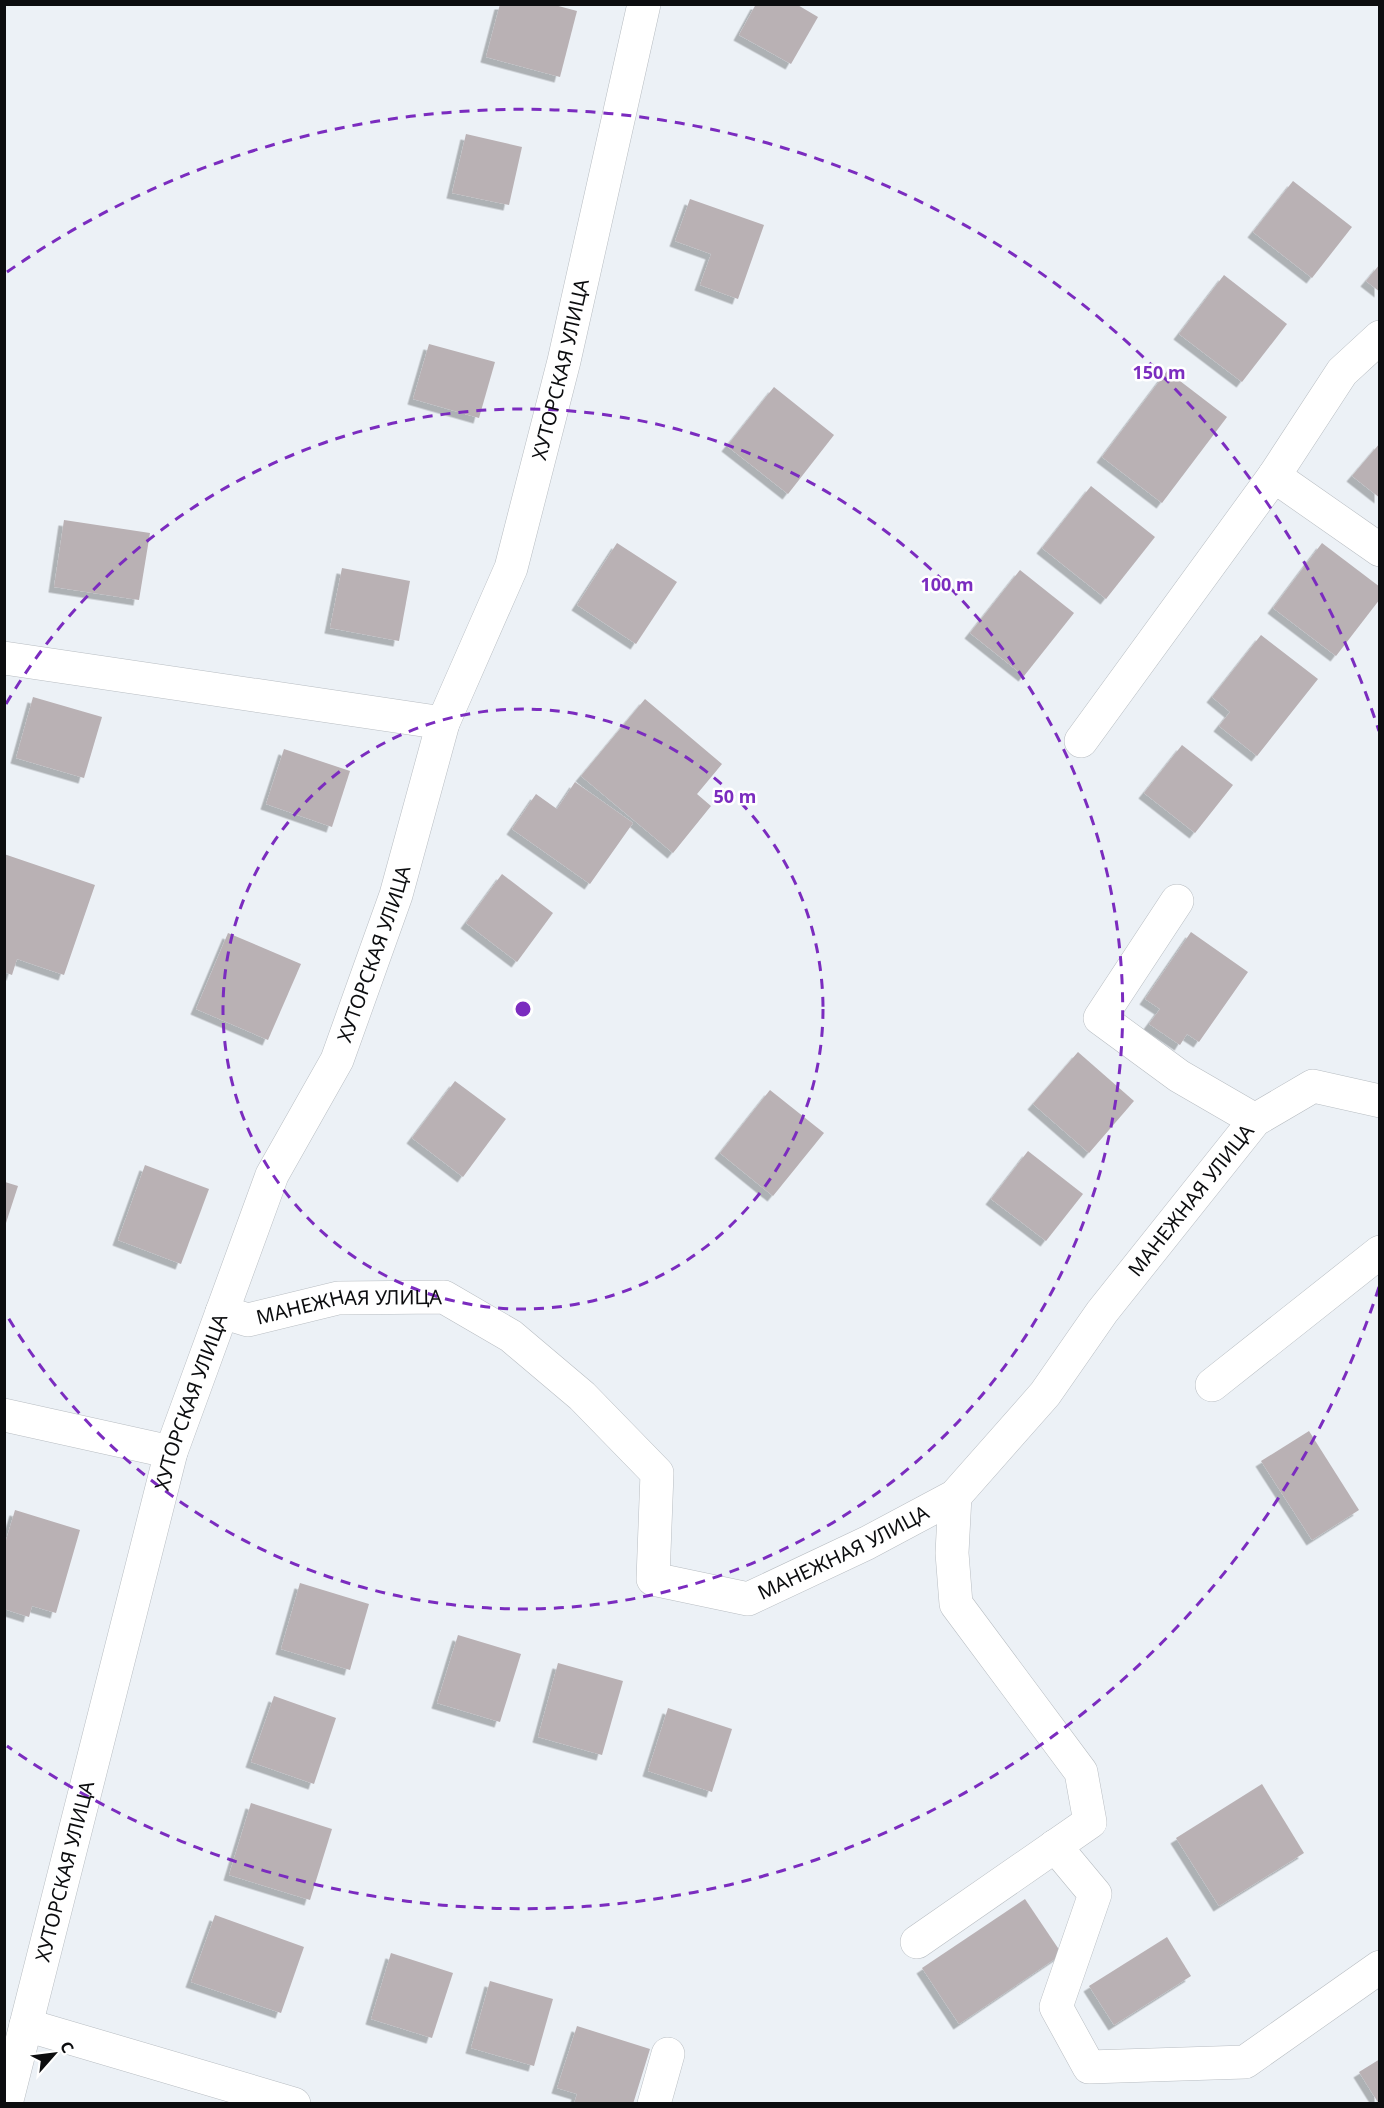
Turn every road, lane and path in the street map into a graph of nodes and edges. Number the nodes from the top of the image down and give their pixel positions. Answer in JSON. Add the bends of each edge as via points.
{"nodes":[{"id":1,"x":644,"y":4,"type":"edge"},
{"id":2,"x":1380,"y":337,"type":"edge"},
{"id":3,"x":1274,"y":476,"type":"junction"},
{"id":4,"x":1380,"y":550,"type":"edge"},
{"id":5,"x":4,"y":658,"type":"edge"},
{"id":6,"x":443,"y":723,"type":"junction"},
{"id":7,"x":1081,"y":741,"type":"dead end"},
{"id":8,"x":1176,"y":901,"type":"dead end"},
{"id":9,"x":1380,"y":1101,"type":"edge"},
{"id":10,"x":1255,"y":1120,"type":"junction"},
{"id":11,"x":1380,"y":1252,"type":"edge"},
{"id":12,"x":222,"y":1312,"type":"junction"},
{"id":13,"x":1212,"y":1385,"type":"dead end"},
{"id":14,"x":4,"y":1415,"type":"edge"},
{"id":15,"x":171,"y":1452,"type":"junction"},
{"id":16,"x":955,"y":1496,"type":"junction"},
{"id":17,"x":1055,"y":1846,"type":"junction"},
{"id":18,"x":917,"y":1942,"type":"dead end"},
{"id":19,"x":1380,"y":1967,"type":"edge"},
{"id":20,"x":26,"y":2025,"type":"junction"},
{"id":21,"x":668,"y":2054,"type":"dead end"},
{"id":22,"x":6,"y":2103,"type":"edge"},
{"id":23,"x":294,"y":2103,"type":"edge"},
{"id":24,"x":654,"y":2103,"type":"edge"}],
"edges":[{"from":1,"to":6,"type":"street","name":"ХУТОРСКАЯ УЛИЦА","via":[[564,361],[511,568]]},
{"from":2,"to":3,"type":"street","via":[[1342,372]]},
{"from":3,"to":4,"type":"street"},
{"from":3,"to":7,"type":"street"},
{"from":5,"to":6,"type":"street"},
{"from":6,"to":12,"type":"street","name":"ХУТОРСКАЯ УЛИЦА","via":[[396,895],[337,1060],[272,1174]]},
{"from":8,"to":10,"type":"street","via":[[1100,1018],[1179,1076]]},
{"from":9,"to":10,"type":"street","name":"МАНЕЖНАЯ УЛИЦА","via":[[1313,1086]]},
{"from":10,"to":16,"type":"street","name":"МАНЕЖНАЯ УЛИЦА","via":[[1102,1312],[1045,1394]]},
{"from":11,"to":13,"type":"street"},
{"from":12,"to":15,"type":"street","name":"ХУТОРСКАЯ УЛИЦА"},
{"from":12,"to":16,"type":"street","name":"МАНЕЖНАЯ УЛИЦА","via":[[248,1320],[338,1298],[444,1297],[511,1336],[582,1395],[657,1473],[653,1579],[748,1599],[867,1544]]},
{"from":14,"to":15,"type":"street"},
{"from":15,"to":20,"type":"street","name":"ХУТОРСКАЯ УЛИЦА"},
{"from":16,"to":17,"type":"street","via":[[952,1553],[956,1604],[1082,1772],[1090,1822]]},
{"from":17,"to":18,"type":"street"},
{"from":17,"to":19,"type":"street","via":[[1095,1893],[1056,2007],[1089,2067],[1245,2062]]},
{"from":20,"to":22,"type":"street","name":"ХУТОРСКАЯ УЛИЦА"},
{"from":20,"to":23,"type":"street"},
{"from":21,"to":24,"type":"street"}]}
